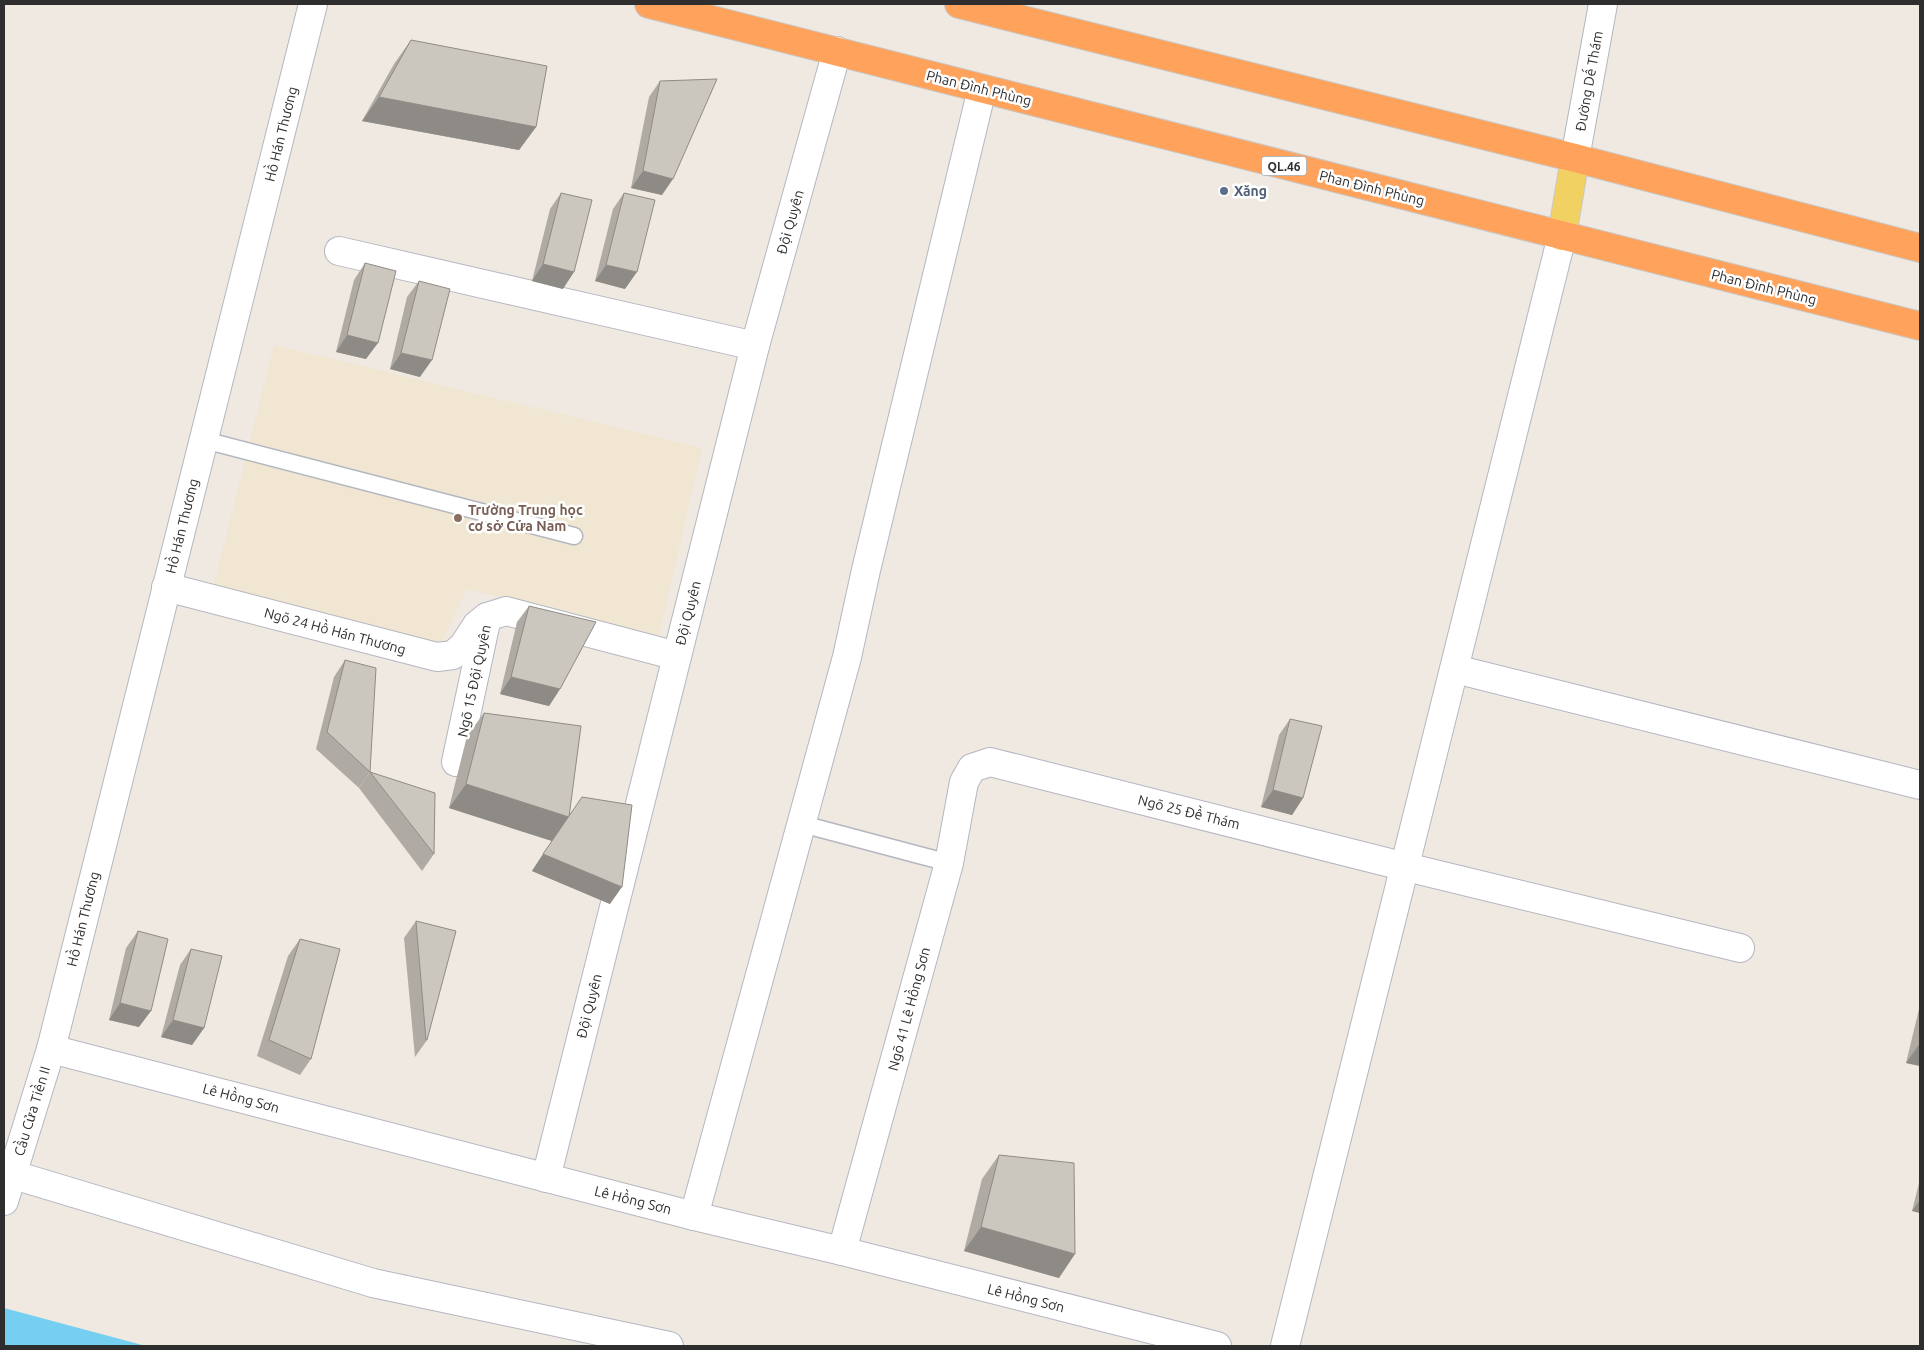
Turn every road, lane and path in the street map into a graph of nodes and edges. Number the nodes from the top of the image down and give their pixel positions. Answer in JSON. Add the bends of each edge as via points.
{"nodes":[{"id":1,"x":313,"y":4,"type":"edge"},
{"id":2,"x":649,"y":4,"type":"edge"},
{"id":3,"x":1603,"y":4,"type":"edge"},
{"id":4,"x":973,"y":5,"type":"edge"},
{"id":5,"x":838,"y":51,"type":"junction"},
{"id":6,"x":982,"y":89,"type":"junction"},
{"id":7,"x":1575,"y":158,"type":"junction"},
{"id":8,"x":1562,"y":236,"type":"junction"},
{"id":9,"x":1920,"y":248,"type":"edge"},
{"id":10,"x":339,"y":251,"type":"dead end"},
{"id":11,"x":1920,"y":326,"type":"edge"},
{"id":12,"x":755,"y":346,"type":"junction"},
{"id":13,"x":204,"y":440,"type":"junction"},
{"id":14,"x":574,"y":536,"type":"dead end"},
{"id":15,"x":166,"y":587,"type":"junction"},
{"id":16,"x":487,"y":617,"type":"junction"},
{"id":17,"x":677,"y":656,"type":"junction"},
{"id":18,"x":1454,"y":669,"type":"junction"},
{"id":19,"x":456,"y":762,"type":"dead end"},
{"id":20,"x":972,"y":768,"type":"joint"},
{"id":21,"x":1920,"y":786,"type":"edge"},
{"id":22,"x":802,"y":824,"type":"junction"},
{"id":23,"x":949,"y":863,"type":"junction"},
{"id":24,"x":1406,"y":867,"type":"junction"},
{"id":25,"x":1740,"y":948,"type":"dead end"},
{"id":26,"x":51,"y":1049,"type":"junction"},
{"id":27,"x":8,"y":1173,"type":"edge"},
{"id":28,"x":546,"y":1178,"type":"junction"},
{"id":29,"x":4,"y":1201,"type":"edge"},
{"id":30,"x":694,"y":1216,"type":"junction"},
{"id":31,"x":842,"y":1251,"type":"junction"},
{"id":32,"x":669,"y":1346,"type":"edge"},
{"id":33,"x":1217,"y":1346,"type":"edge"},
{"id":34,"x":1285,"y":1346,"type":"edge"}],
"edges":[{"from":1,"to":13,"type":"street","name":"Hồ Hán Thương"},
{"from":2,"to":5,"type":"highway","name":"Phan Đình Phùng","number":"QL.46"},
{"from":3,"to":7,"type":"street","name":"Đường Dế Thám"},
{"from":4,"to":7,"type":"highway"},
{"from":5,"to":6,"type":"highway","name":"Phan Đình Phùng","number":"QL.46"},
{"from":5,"to":12,"type":"street","name":"Đội Quyên"},
{"from":6,"to":8,"type":"highway","name":"Phan Đình Phùng","number":"QL.46"},
{"from":6,"to":22,"type":"street","via":[[847,657]]},
{"from":7,"to":8,"type":"main road"},
{"from":7,"to":9,"type":"highway"},
{"from":8,"to":11,"type":"highway","name":"Phan Đình Phùng","number":"QL.46"},
{"from":8,"to":18,"type":"street"},
{"from":10,"to":12,"type":"street"},
{"from":12,"to":17,"type":"street","name":"Đội Quyên"},
{"from":13,"to":14,"type":"lane"},
{"from":13,"to":15,"type":"street","name":"Hồ Hán Thương"},
{"from":15,"to":16,"type":"street","name":"Ngõ 24 Hồ Hán Thương","via":[[437,658],[453,655],[464,645],[477,624]]},
{"from":15,"to":26,"type":"street","name":"Hồ Hán Thương"},
{"from":16,"to":17,"type":"street","name":"Ngõ 15 Đội Quyên","via":[[506,610]]},
{"from":16,"to":19,"type":"street","name":"Ngõ 15 Đội Quyên"},
{"from":17,"to":28,"type":"street","name":"Đội Quyên"},
{"from":18,"to":21,"type":"street"},
{"from":18,"to":24,"type":"street"},
{"from":20,"to":23,"type":"street","name":"Ngõ 41 Lê Hồng Sơn","via":[[964,782]]},
{"from":20,"to":24,"type":"street","name":"Ngõ 25 Đề Thám","via":[[990,762]]},
{"from":22,"to":23,"type":"lane"},
{"from":22,"to":30,"type":"street"},
{"from":23,"to":31,"type":"street","name":"Ngõ 41 Lê Hồng Sơn"},
{"from":24,"to":25,"type":"street","name":"Ngõ 25 Đề Thám"},
{"from":24,"to":34,"type":"street"},
{"from":26,"to":27,"type":"street","name":"Cầu Cửa Tiền II"},
{"from":26,"to":28,"type":"street","name":"Lê Hồng Sơn"},
{"from":27,"to":29,"type":"street","name":"Cầu Cửa Tiền II"},
{"from":27,"to":32,"type":"street","via":[[373,1283]]},
{"from":28,"to":30,"type":"street","name":"Lê Hồng Sơn"},
{"from":30,"to":31,"type":"street","name":"Lê Hồng Sơn"},
{"from":31,"to":33,"type":"street","name":"Lê Hồng Sơn"}]}
